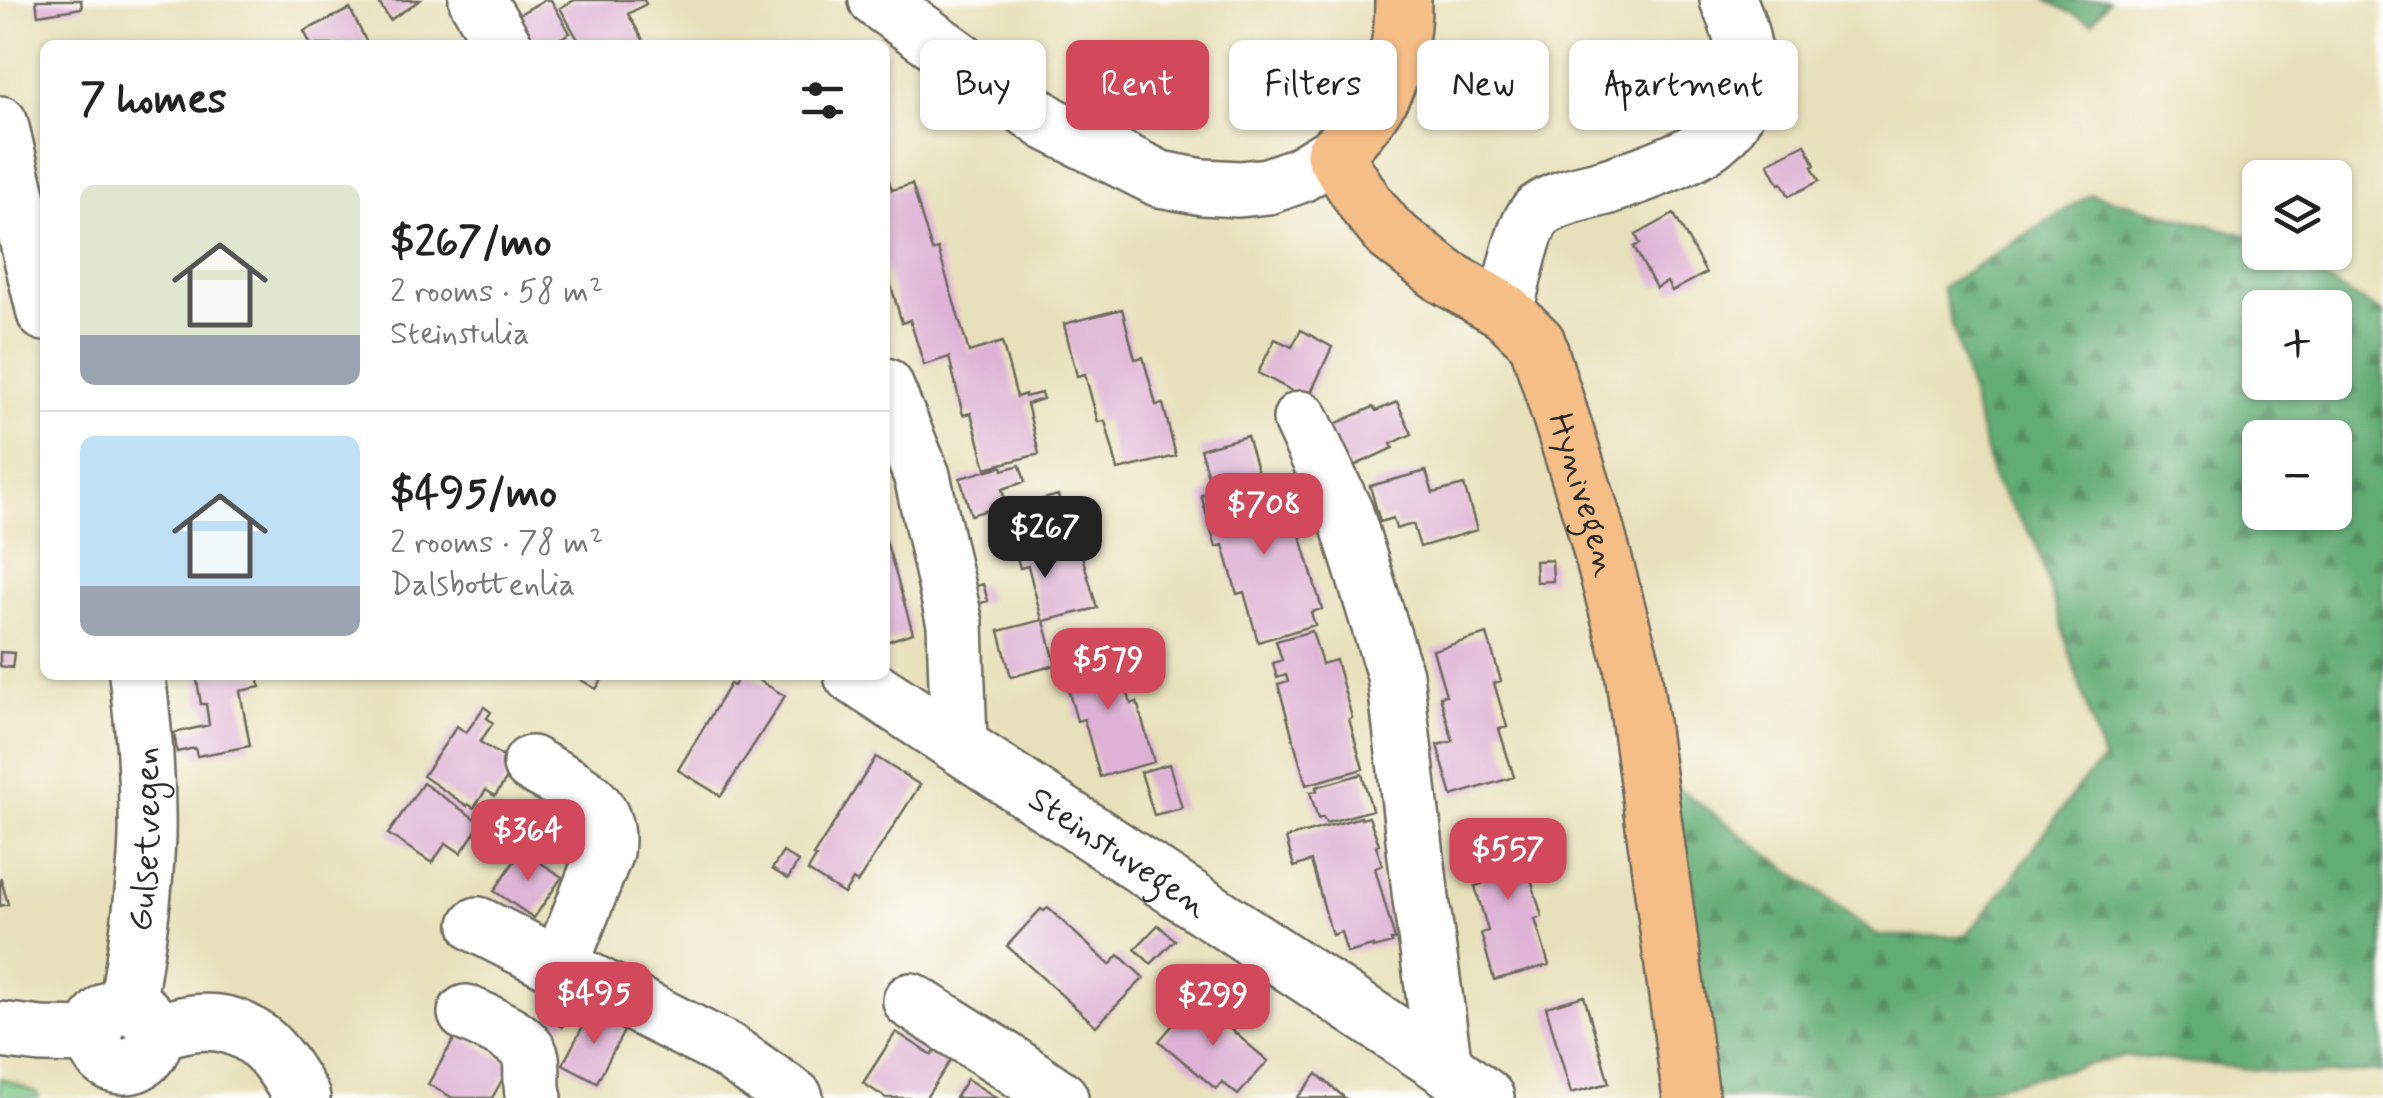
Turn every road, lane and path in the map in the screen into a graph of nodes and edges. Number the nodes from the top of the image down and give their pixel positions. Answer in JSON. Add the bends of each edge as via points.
{"nodes":[{"id":1,"x":477,"y":0,"type":"edge"},
{"id":2,"x":877,"y":0,"type":"edge"},
{"id":3,"x":1403,"y":0,"type":"edge"},
{"id":4,"x":1728,"y":0,"type":"edge"},
{"id":5,"x":501,"y":40,"type":"edge"},
{"id":6,"x":0,"y":124,"type":"edge"},
{"id":7,"x":1334,"y":154,"type":"junction"},
{"id":8,"x":40,"y":292,"type":"edge"},
{"id":9,"x":1505,"y":311,"type":"junction"},
{"id":10,"x":890,"y":398,"type":"edge"},
{"id":11,"x":1301,"y":419,"type":"dead end"},
{"id":12,"x":139,"y":680,"type":"edge"},
{"id":13,"x":860,"y":680,"type":"edge"},
{"id":14,"x":958,"y":744,"type":"junction"},
{"id":15,"x":531,"y":764,"type":"dead end"},
{"id":16,"x":478,"y":924,"type":"dead end"},
{"id":17,"x":560,"y":966,"type":"junction"},
{"id":18,"x":911,"y":1001,"type":"dead end"},
{"id":19,"x":466,"y":1012,"type":"dead end"},
{"id":20,"x":0,"y":1030,"type":"edge"},
{"id":21,"x":132,"y":1047,"type":"edge"},
{"id":22,"x":1465,"y":1082,"type":"edge"},
{"id":23,"x":302,"y":1098,"type":"edge"},
{"id":24,"x":534,"y":1098,"type":"edge"},
{"id":25,"x":795,"y":1098,"type":"edge"},
{"id":26,"x":1060,"y":1098,"type":"edge"},
{"id":27,"x":1691,"y":1098,"type":"edge"}],
"edges":[{"from":1,"to":5,"type":"street"},
{"from":2,"to":7,"type":"street","via":[[1048,123],[1160,178],[1203,187],[1268,186]]},
{"from":3,"to":7,"type":"main road","via":[[1391,75],[1376,108]]},
{"from":4,"to":9,"type":"street","via":[[1746,69],[1737,112],[1725,130],[1666,164],[1540,210],[1528,223]]},
{"from":6,"to":8,"type":"street"},
{"from":7,"to":9,"type":"main road","name":"Hynivegen","via":[[1390,234]]},
{"from":9,"to":27,"type":"main road","name":"Hynivegen","via":[[1537,342],[1632,664]]},
{"from":10,"to":14,"type":"street","via":[[922,476],[955,624]]},
{"from":11,"to":22,"type":"street","via":[[1345,513],[1395,676],[1420,899]]},
{"from":12,"to":21,"type":"street","name":"Gulsetvegen","via":[[147,836]]},
{"from":13,"to":14,"type":"street","name":"Steinstuvegen"},
{"from":14,"to":22,"type":"street","name":"Steinstuvegen"},
{"from":15,"to":17,"type":"street","via":[[593,803],[607,836]]},
{"from":16,"to":17,"type":"street"},
{"from":17,"to":25,"type":"street","via":[[726,1050]]},
{"from":18,"to":26,"type":"street"},
{"from":19,"to":24,"type":"street","via":[[528,1050]]},
{"from":20,"to":21,"type":"street"},
{"from":21,"to":23,"type":"street","via":[[191,1023],[232,1026],[277,1057]]}]}
